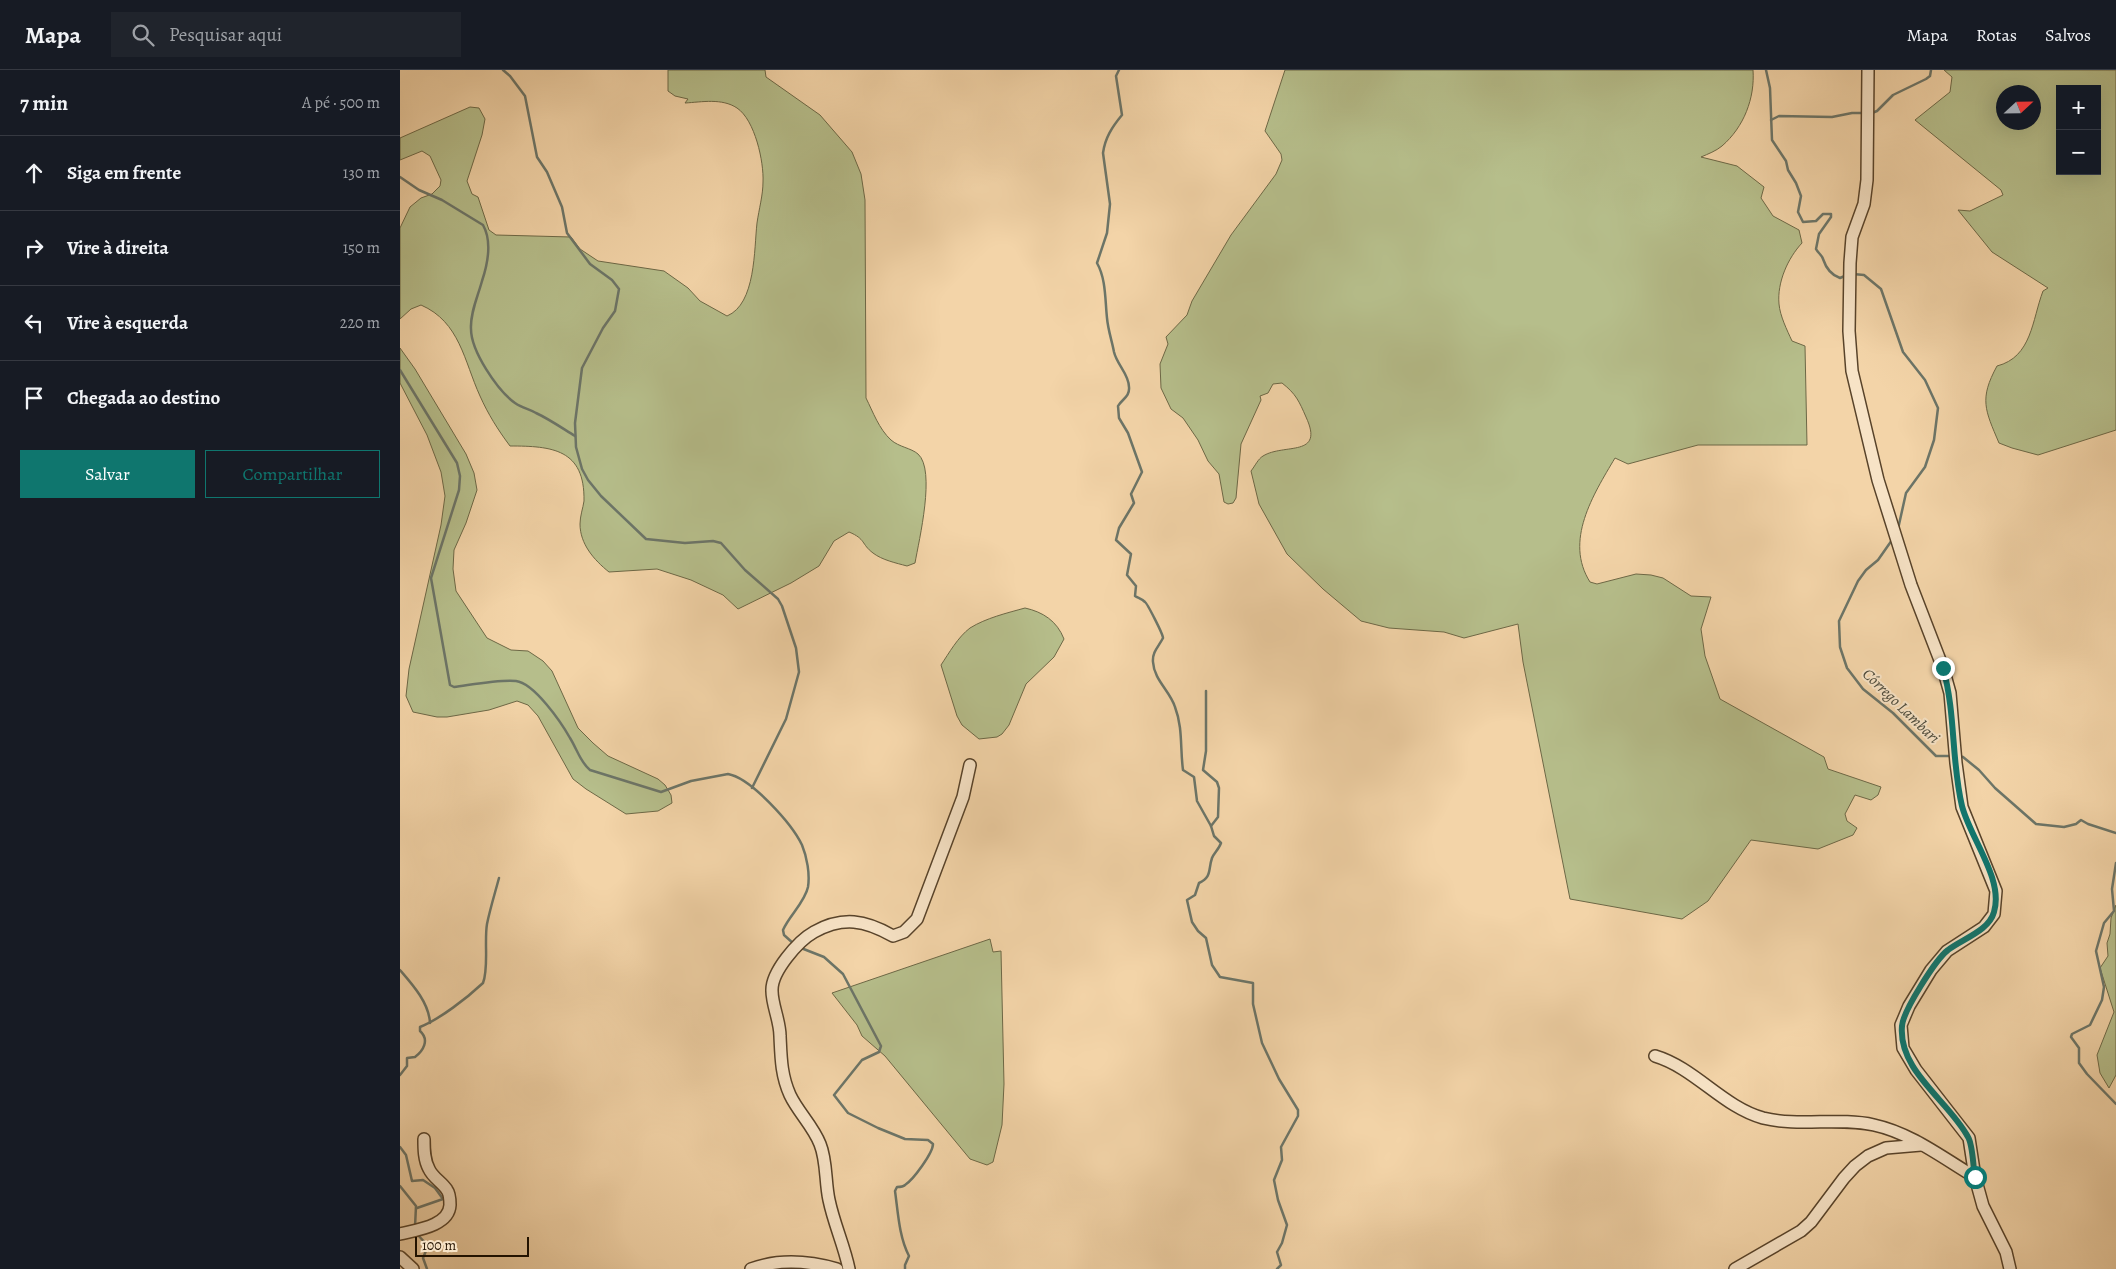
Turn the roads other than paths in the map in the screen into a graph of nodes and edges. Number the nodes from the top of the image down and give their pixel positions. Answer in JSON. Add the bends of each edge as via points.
{"nodes":[{"id":1,"x":1868,"y":70,"type":"edge"},
{"id":2,"x":970,"y":765,"type":"dead end"},
{"id":3,"x":1655,"y":1056,"type":"dead end"},
{"id":4,"x":424,"y":1139,"type":"dead end"},
{"id":5,"x":1921,"y":1145,"type":"junction"},
{"id":6,"x":1975,"y":1177,"type":"junction"},
{"id":7,"x":400,"y":1234,"type":"edge"},
{"id":8,"x":400,"y":1257,"type":"edge"},
{"id":9,"x":413,"y":1269,"type":"edge"},
{"id":10,"x":751,"y":1269,"type":"edge"},
{"id":11,"x":837,"y":1269,"type":"edge"},
{"id":12,"x":849,"y":1269,"type":"edge"},
{"id":13,"x":1735,"y":1269,"type":"edge"},
{"id":14,"x":2010,"y":1269,"type":"edge"}],
"edges":[{"from":1,"to":6,"type":"street","via":[[1868,180],[1864,204],[1852,237],[1850,263],[1852,371],[1878,480],[1950,693],[1962,807],[1996,892],[1994,914],[1984,927],[1946,951],[1931,970],[1902,1025],[1903,1048],[1916,1070],[1969,1138]]},
{"from":2,"to":12,"type":"street","via":[[963,797],[917,918],[904,932],[893,936],[859,921],[825,926],[805,937],[772,981],[783,1077],[790,1096],[820,1145],[828,1198]]},
{"from":3,"to":5,"type":"street","via":[[1668,1060],[1736,1106],[1763,1118],[1872,1125],[1898,1132]]},
{"from":4,"to":7,"type":"street","via":[[430,1171],[448,1192],[450,1208],[438,1222]]},
{"from":5,"to":6,"type":"street"},
{"from":5,"to":13,"type":"street","via":[[1886,1148],[1868,1156],[1855,1166],[1801,1231]]},
{"from":6,"to":14,"type":"street","via":[[1983,1206],[2006,1252]]},
{"from":8,"to":9,"type":"street"},
{"from":10,"to":11,"type":"street","via":[[765,1264],[797,1262]]}]}
